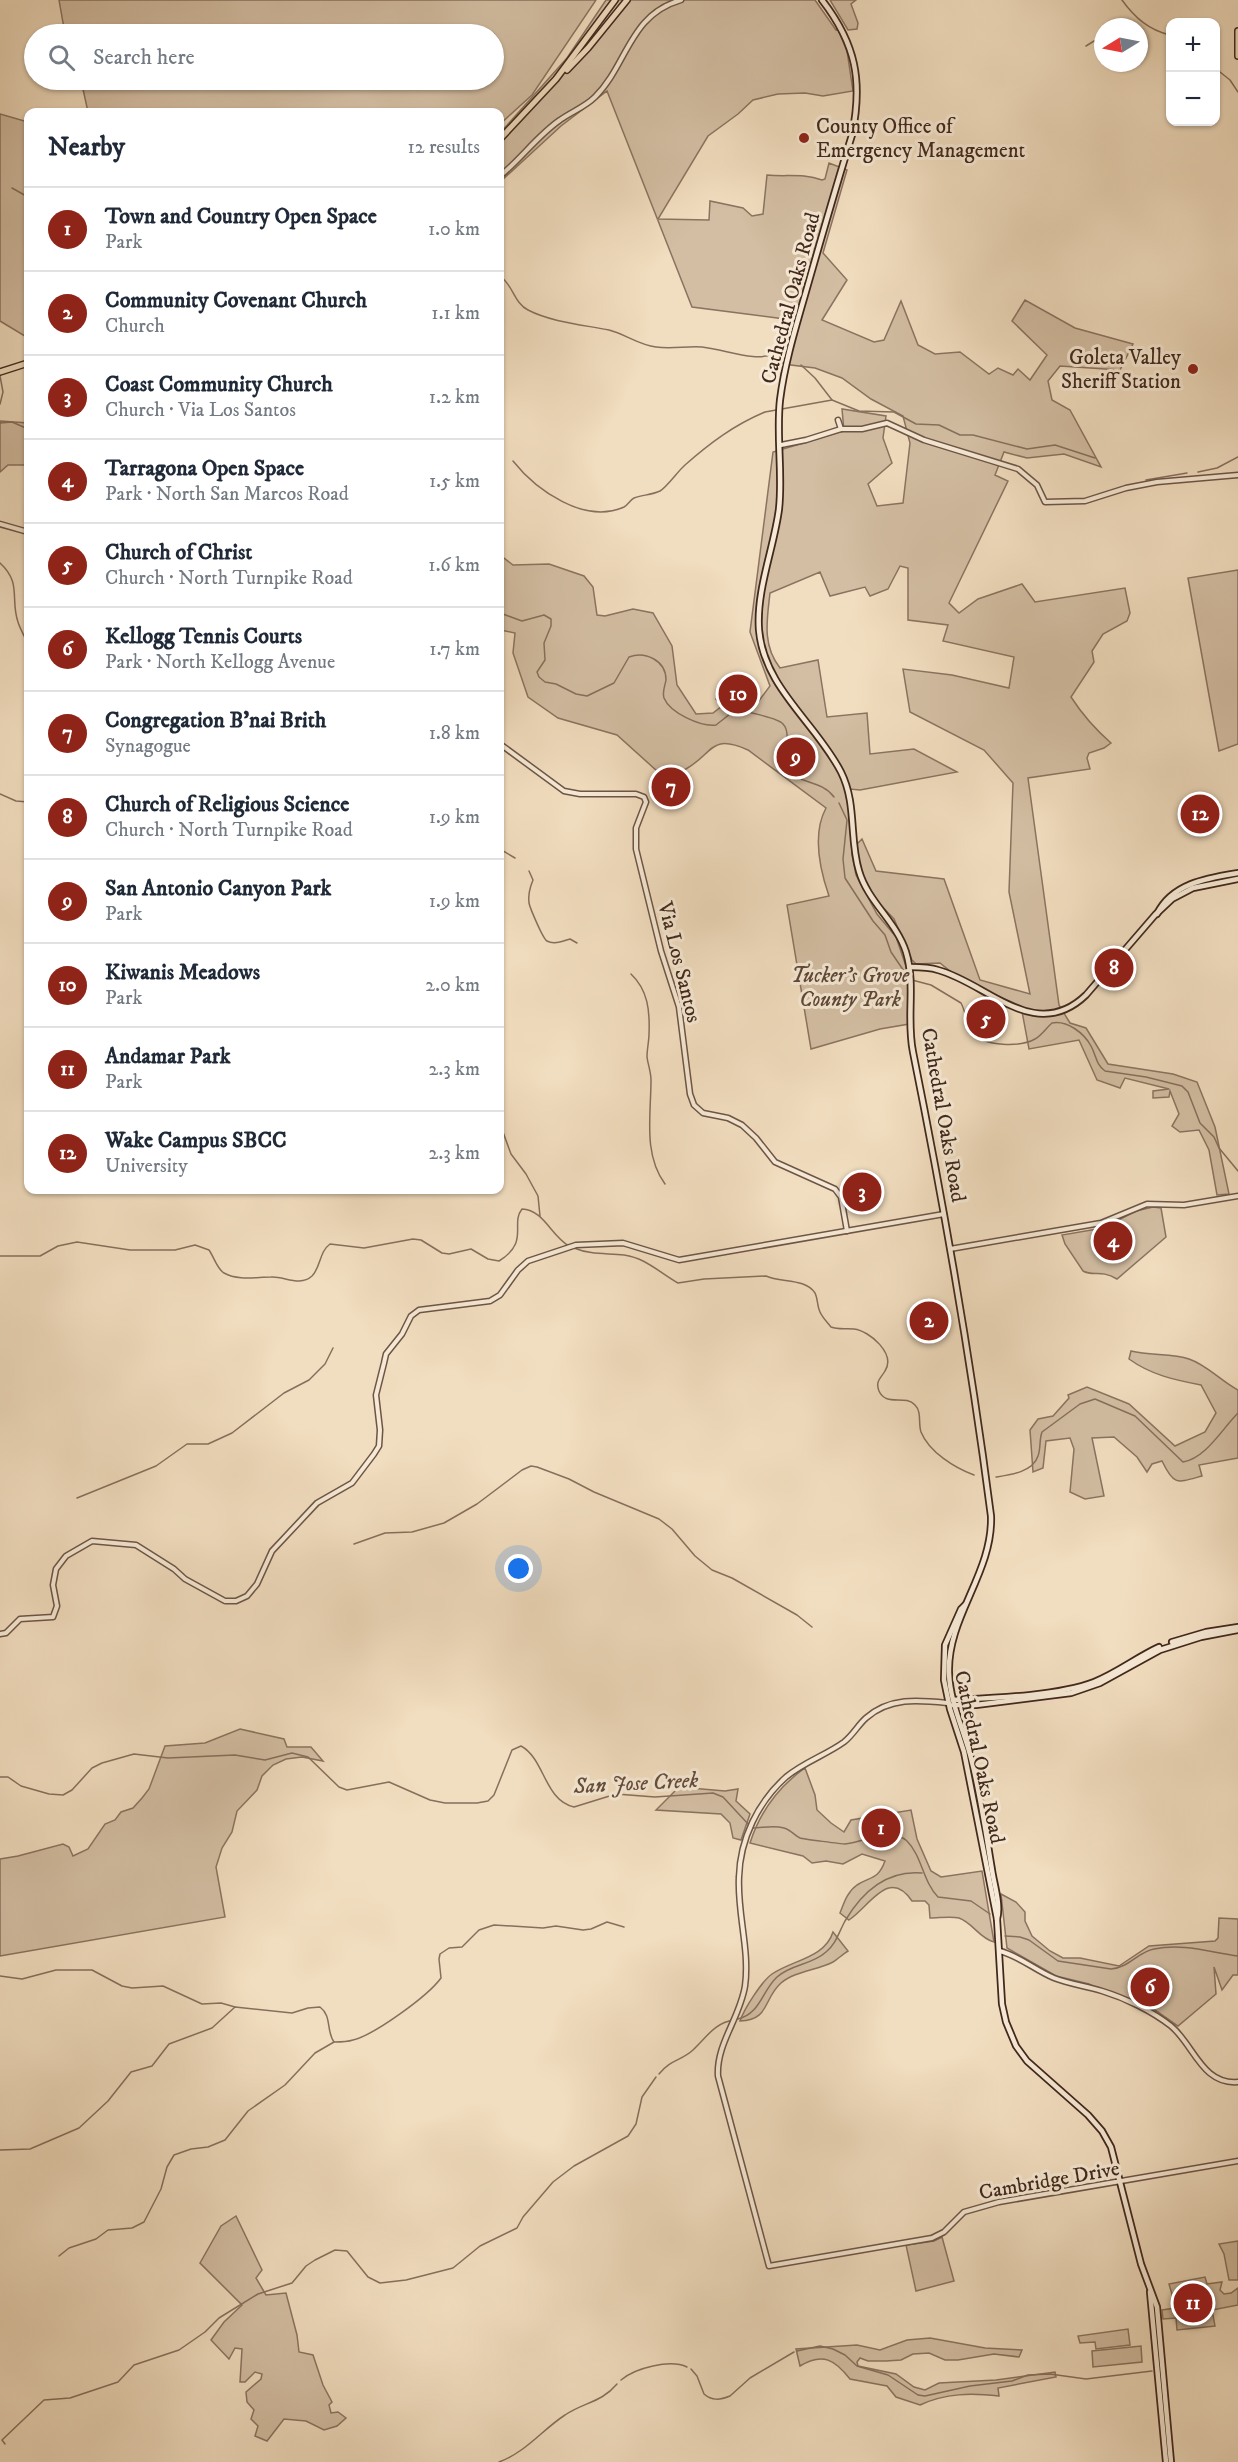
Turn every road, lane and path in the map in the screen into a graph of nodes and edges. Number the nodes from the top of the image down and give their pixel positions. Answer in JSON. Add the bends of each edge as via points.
{"nodes":[{"id":1,"x":613,"y":0,"type":"edge"},
{"id":2,"x":627,"y":0,"type":"edge"},
{"id":3,"x":681,"y":0,"type":"edge"},
{"id":4,"x":822,"y":0,"type":"edge"},
{"id":5,"x":1238,"y":31,"type":"edge"},
{"id":6,"x":1238,"y":56,"type":"edge"},
{"id":7,"x":556,"y":79,"type":"junction"},
{"id":8,"x":504,"y":135,"type":"edge"},
{"id":9,"x":504,"y":172,"type":"edge"},
{"id":10,"x":24,"y":364,"type":"edge"},
{"id":11,"x":0,"y":372,"type":"edge"},
{"id":12,"x":838,"y":420,"type":"dead end"},
{"id":13,"x":841,"y":429,"type":"junction"},
{"id":14,"x":781,"y":445,"type":"junction"},
{"id":15,"x":1238,"y":475,"type":"edge"},
{"id":16,"x":0,"y":524,"type":"edge"},
{"id":17,"x":24,"y":531,"type":"edge"},
{"id":18,"x":504,"y":747,"type":"edge"},
{"id":19,"x":1238,"y":873,"type":"edge"},
{"id":20,"x":1238,"y":879,"type":"edge"},
{"id":21,"x":1157,"y":914,"type":"junction"},
{"id":22,"x":910,"y":967,"type":"junction"},
{"id":23,"x":1238,"y":1196,"type":"edge"},
{"id":24,"x":944,"y":1214,"type":"junction"},
{"id":25,"x":847,"y":1231,"type":"junction"},
{"id":26,"x":950,"y":1249,"type":"junction"},
{"id":27,"x":1238,"y":1629,"type":"edge"},
{"id":28,"x":0,"y":1634,"type":"edge"},
{"id":29,"x":952,"y":1703,"type":"junction"},
{"id":30,"x":1000,"y":1951,"type":"junction"},
{"id":31,"x":1238,"y":2082,"type":"edge"},
{"id":32,"x":1238,"y":2161,"type":"edge"},
{"id":33,"x":1121,"y":2182,"type":"junction"},
{"id":34,"x":1149,"y":2286,"type":"junction"},
{"id":35,"x":1166,"y":2462,"type":"edge"},
{"id":36,"x":1171,"y":2462,"type":"edge"}],
"edges":[{"from":1,"to":7,"type":"main road"},
{"from":2,"to":7,"type":"main road","via":[[588,48]]},
{"from":3,"to":9,"type":"street","via":[[648,17],[595,97],[560,120]]},
{"from":4,"to":14,"type":"main road","name":"Cathedral Oaks Road","via":[[850,49],[857,81],[856,107],[852,135],[786,367],[780,406]]},
{"from":5,"to":6,"type":"main road"},
{"from":7,"to":8,"type":"main road"},
{"from":10,"to":11,"type":"main road"},
{"from":12,"to":13,"type":"street"},
{"from":13,"to":14,"type":"street"},
{"from":13,"to":15,"type":"street","via":[[887,423],[924,440],[992,459],[1028,476],[1045,502],[1085,501],[1157,482]]},
{"from":14,"to":22,"type":"main road","name":"Cathedral Oaks Road","via":[[778,515],[759,614],[762,648],[776,681],[844,778],[852,803],[859,873],[900,938]]},
{"from":16,"to":17,"type":"street"},
{"from":18,"to":25,"type":"street","name":"Via Los Santos","via":[[564,791],[643,796],[646,802],[635,834],[636,849],[679,1007],[691,1100],[703,1113],[742,1125],[775,1162],[835,1190],[841,1197]]},
{"from":19,"to":21,"type":"main road","via":[[1189,884],[1170,896]]},
{"from":20,"to":21,"type":"main road","via":[[1193,888],[1172,899]]},
{"from":21,"to":22,"type":"main road","via":[[1083,998],[1052,1012],[1021,1011],[945,972]]},
{"from":22,"to":24,"type":"main road","name":"Cathedral Oaks Road","via":[[912,1050]]},
{"from":23,"to":26,"type":"street","via":[[1184,1205],[1148,1204],[1101,1223]]},
{"from":24,"to":25,"type":"street"},
{"from":24,"to":26,"type":"main road","name":"Cathedral Oaks Road"},
{"from":25,"to":28,"type":"street","via":[[679,1260],[623,1243],[576,1245],[523,1265],[495,1299],[424,1308],[411,1316],[386,1354],[376,1395],[380,1430],[375,1454],[352,1483],[317,1503],[272,1551],[248,1596],[225,1601],[136,1545],[92,1541],[70,1553],[54,1573],[57,1606],[53,1617],[20,1619]]},
{"from":26,"to":29,"type":"main road","name":"Cathedral Oaks Road","via":[[991,1516],[987,1553],[945,1645],[943,1670]]},
{"from":27,"to":29,"type":"main road","via":[[1160,1650],[1071,1694],[976,1705]]},
{"from":29,"to":30,"type":"main road","name":"Cathedral Oaks Road","via":[[997,1919]]},
{"from":29,"to":33,"type":"street","name":"Cambridge Drive","via":[[905,1701],[873,1713],[844,1741],[772,1790],[747,1835],[739,1878],[745,1987],[717,2070],[769,2266],[925,2240],[944,2232],[969,2210]]},
{"from":30,"to":31,"type":"street","via":[[1055,1978],[1103,1991],[1153,2014],[1181,2036],[1211,2075]]},
{"from":30,"to":33,"type":"main road","name":"Cathedral Oaks Road","via":[[1003,2013],[1016,2046],[1102,2131]]},
{"from":32,"to":33,"type":"street","name":"Cambridge Drive"},
{"from":33,"to":34,"type":"main road","name":"Cathedral Oaks Road"},
{"from":34,"to":35,"type":"main road","name":"Cathedral Oaks Road"},
{"from":34,"to":36,"type":"main road","name":"Cathedral Oaks Road","via":[[1158,2313]]}]}
